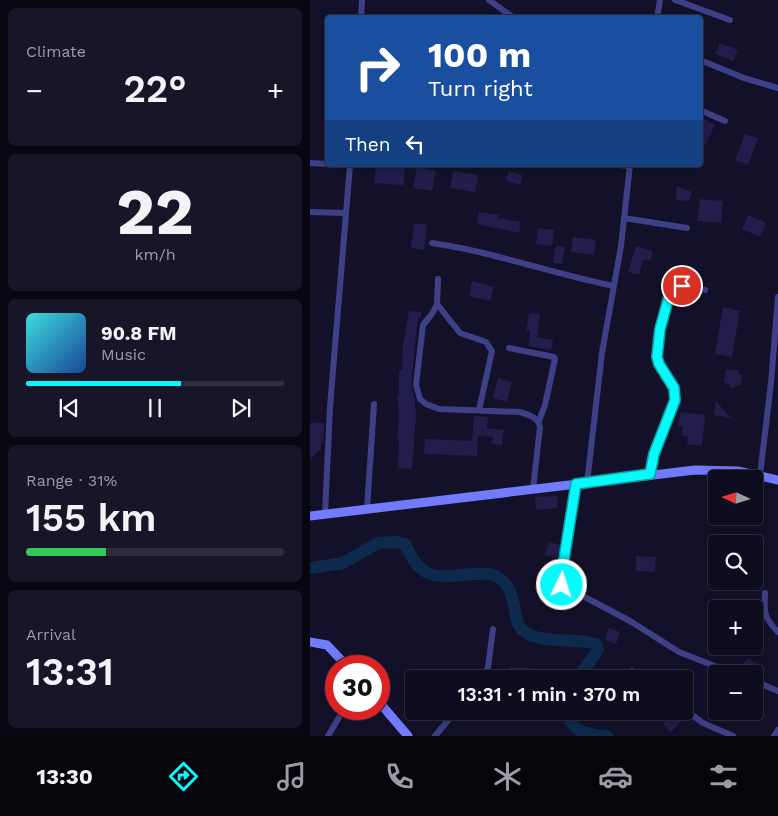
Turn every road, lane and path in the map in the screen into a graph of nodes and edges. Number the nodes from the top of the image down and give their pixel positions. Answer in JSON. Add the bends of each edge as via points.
{"nodes":[{"id":1,"x":362,"y":0,"type":"edge"},
{"id":2,"x":489,"y":0,"type":"edge"},
{"id":3,"x":660,"y":0,"type":"edge"},
{"id":4,"x":675,"y":0,"type":"edge"},
{"id":5,"x":362,"y":15,"type":"edge"},
{"id":6,"x":510,"y":15,"type":"edge"},
{"id":7,"x":658,"y":15,"type":"edge"},
{"id":8,"x":730,"y":20,"type":"dead end"},
{"id":9,"x":703,"y":61,"type":"edge"},
{"id":10,"x":778,"y":88,"type":"edge"},
{"id":11,"x":703,"y":111,"type":"edge"},
{"id":12,"x":725,"y":121,"type":"dead end"},
{"id":13,"x":310,"y":163,"type":"edge"},
{"id":14,"x":325,"y":164,"type":"edge"},
{"id":15,"x":350,"y":167,"type":"edge"},
{"id":16,"x":630,"y":167,"type":"edge"},
{"id":17,"x":310,"y":212,"type":"edge"},
{"id":18,"x":346,"y":213,"type":"junction"},
{"id":19,"x":624,"y":218,"type":"junction"},
{"id":20,"x":687,"y":228,"type":"dead end"},
{"id":21,"x":432,"y":243,"type":"dead end"},
{"id":22,"x":438,"y":279,"type":"dead end"},
{"id":23,"x":614,"y":286,"type":"junction"},
{"id":24,"x":705,"y":290,"type":"dead end"},
{"id":25,"x":778,"y":298,"type":"edge"},
{"id":26,"x":437,"y":304,"type":"junction"},
{"id":27,"x":509,"y":348,"type":"dead end"},
{"id":28,"x":374,"y":404,"type":"dead end"},
{"id":29,"x":478,"y":410,"type":"junction"},
{"id":30,"x":539,"y":422,"type":"junction"},
{"id":31,"x":708,"y":470,"type":"edge"},
{"id":32,"x":761,"y":470,"type":"edge"},
{"id":33,"x":650,"y":474,"type":"junction"},
{"id":34,"x":763,"y":476,"type":"edge"},
{"id":35,"x":778,"y":480,"type":"edge"},
{"id":36,"x":588,"y":483,"type":"junction"},
{"id":37,"x":576,"y":484,"type":"junction"},
{"id":38,"x":533,"y":490,"type":"junction"},
{"id":39,"x":367,"y":509,"type":"junction"},
{"id":40,"x":326,"y":514,"type":"junction"},
{"id":41,"x":310,"y":516,"type":"edge"},
{"id":42,"x":765,"y":593,"type":"dead end"},
{"id":43,"x":494,"y":629,"type":"dead end"},
{"id":44,"x":778,"y":632,"type":"edge"},
{"id":45,"x":310,"y":642,"type":"edge"},
{"id":46,"x":338,"y":655,"type":"edge"},
{"id":47,"x":712,"y":665,"type":"edge"},
{"id":48,"x":487,"y":670,"type":"edge"},
{"id":49,"x":763,"y":685,"type":"edge"},
{"id":50,"x":778,"y":691,"type":"edge"},
{"id":51,"x":390,"y":715,"type":"edge"},
{"id":52,"x":693,"y":716,"type":"edge"},
{"id":53,"x":337,"y":720,"type":"edge"},
{"id":54,"x":448,"y":720,"type":"edge"},
{"id":55,"x":778,"y":730,"type":"edge"},
{"id":56,"x":328,"y":736,"type":"edge"},
{"id":57,"x":408,"y":736,"type":"edge"},
{"id":58,"x":435,"y":736,"type":"edge"},
{"id":59,"x":732,"y":736,"type":"edge"},
{"id":60,"x":774,"y":736,"type":"edge"}],
"edges":[{"from":1,"to":5,"type":"street"},
{"from":2,"to":6,"type":"street"},
{"from":3,"to":7,"type":"street"},
{"from":4,"to":8,"type":"street"},
{"from":9,"to":10,"type":"street"},
{"from":11,"to":12,"type":"street"},
{"from":13,"to":14,"type":"street"},
{"from":15,"to":18,"type":"street"},
{"from":16,"to":19,"type":"street"},
{"from":17,"to":18,"type":"street"},
{"from":18,"to":40,"type":"street","via":[[330,407]]},
{"from":19,"to":20,"type":"street"},
{"from":19,"to":23,"type":"street"},
{"from":21,"to":23,"type":"street","via":[[468,248],[565,276]]},
{"from":22,"to":26,"type":"street"},
{"from":23,"to":36,"type":"street","via":[[602,353]]},
{"from":24,"to":33,"type":"street","via":[[682,286],[670,293],[660,329],[657,357],[674,388],[675,400],[654,454]]},
{"from":25,"to":32,"type":"street"},
{"from":26,"to":29,"type":"street","via":[[460,332],[486,342],[492,351]]},
{"from":26,"to":29,"type":"street","via":[[423,325],[417,392],[426,404],[439,409]]},
{"from":27,"to":30,"type":"street","via":[[555,359]]},
{"from":28,"to":39,"type":"street"},
{"from":29,"to":30,"type":"street","via":[[520,412]]},
{"from":30,"to":38,"type":"street"},
{"from":31,"to":33,"type":"main road"},
{"from":33,"to":36,"type":"main road"},
{"from":34,"to":35,"type":"main road"},
{"from":36,"to":37,"type":"main road"},
{"from":37,"to":38,"type":"main road"},
{"from":37,"to":47,"type":"street","via":[[562,585],[630,621],[679,652]]},
{"from":38,"to":39,"type":"main road"},
{"from":39,"to":40,"type":"main road"},
{"from":40,"to":41,"type":"main road"},
{"from":42,"to":44,"type":"street","via":[[766,618]]},
{"from":43,"to":48,"type":"street"},
{"from":45,"to":46,"type":"main road","via":[[327,644]]},
{"from":49,"to":50,"type":"street"},
{"from":51,"to":57,"type":"main road"},
{"from":52,"to":59,"type":"street"},
{"from":53,"to":56,"type":"street"},
{"from":54,"to":58,"type":"street"},
{"from":55,"to":60,"type":"street"}]}
